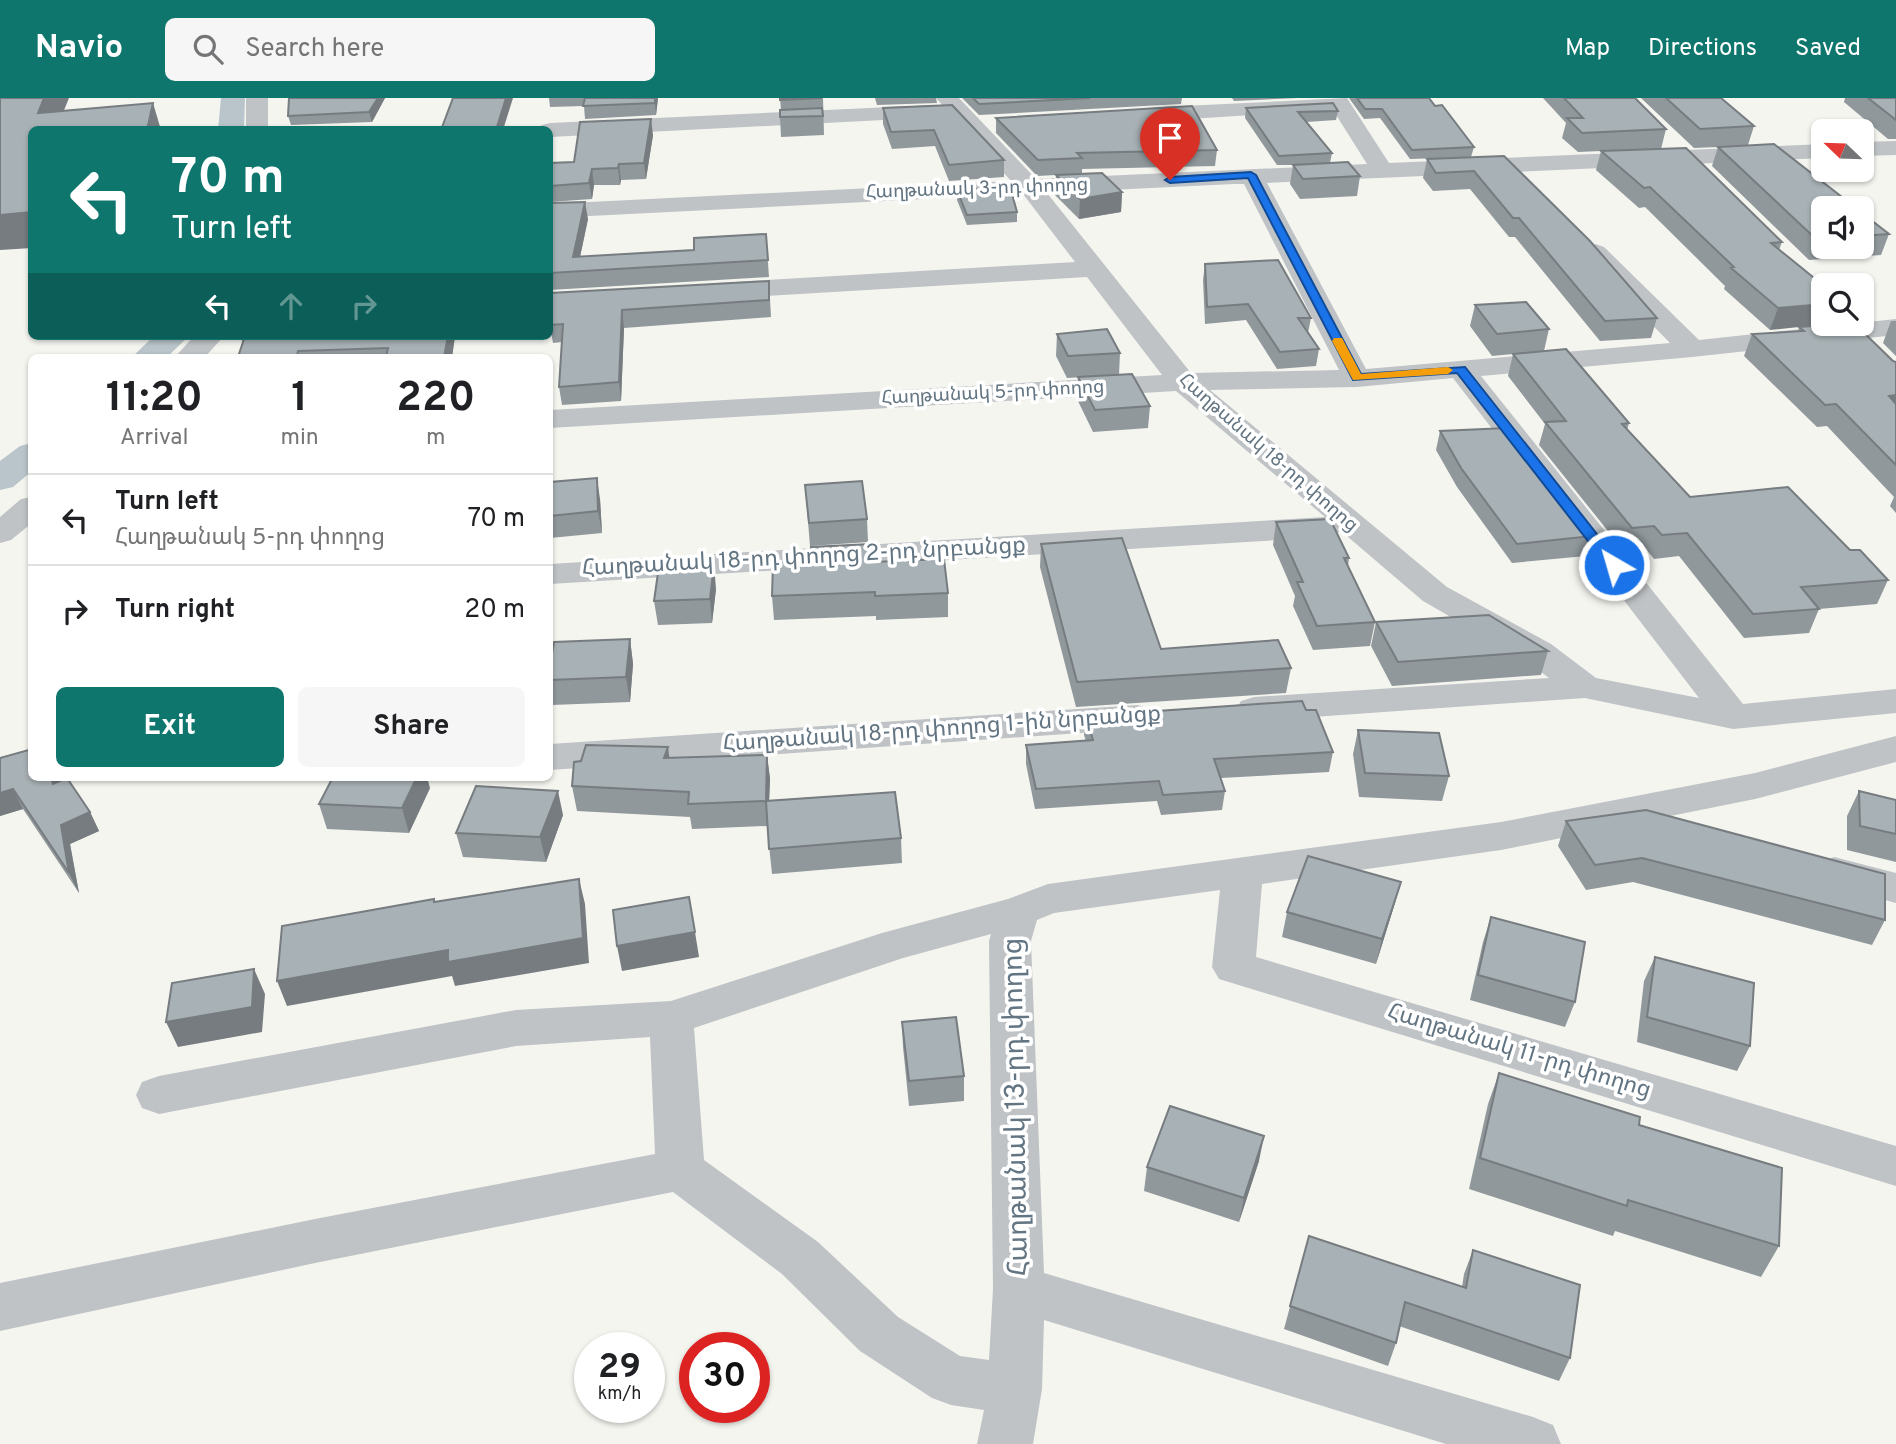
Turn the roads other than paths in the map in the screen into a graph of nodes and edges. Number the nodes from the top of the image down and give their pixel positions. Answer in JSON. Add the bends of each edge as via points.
{"nodes":[{"id":1,"x":257,"y":98,"type":"edge"},
{"id":2,"x":1337,"y":101,"type":"edge"},
{"id":3,"x":969,"y":114,"type":"edge"},
{"id":4,"x":1122,"y":116,"type":"edge"},
{"id":5,"x":257,"y":126,"type":"edge"},
{"id":6,"x":553,"y":130,"type":"edge"},
{"id":7,"x":1660,"y":132,"type":"edge"},
{"id":8,"x":1896,"y":148,"type":"edge"},
{"id":9,"x":1874,"y":149,"type":"edge"},
{"id":10,"x":1811,"y":152,"type":"edge"},
{"id":11,"x":1685,"y":158,"type":"junction"},
{"id":12,"x":1507,"y":164,"type":"junction"},
{"id":13,"x":1383,"y":171,"type":"junction"},
{"id":14,"x":1251,"y":175,"type":"junction"},
{"id":15,"x":1705,"y":177,"type":"edge"},
{"id":16,"x":1527,"y":184,"type":"edge"},
{"id":17,"x":1028,"y":185,"type":"junction"},
{"id":18,"x":553,"y":211,"type":"edge"},
{"id":19,"x":1575,"y":232,"type":"edge"},
{"id":20,"x":1092,"y":269,"type":"junction"},
{"id":21,"x":689,"y":292,"type":"edge"},
{"id":22,"x":1874,"y":327,"type":"edge"},
{"id":23,"x":1896,"y":327,"type":"edge"},
{"id":24,"x":1811,"y":333,"type":"edge"},
{"id":25,"x":1856,"y":336,"type":"edge"},
{"id":26,"x":206,"y":340,"type":"edge"},
{"id":27,"x":1692,"y":349,"type":"junction"},
{"id":28,"x":192,"y":354,"type":"edge"},
{"id":29,"x":1878,"y":358,"type":"edge"},
{"id":30,"x":1461,"y":369,"type":"junction"},
{"id":31,"x":1357,"y":378,"type":"junction"},
{"id":32,"x":1183,"y":382,"type":"junction"},
{"id":33,"x":553,"y":419,"type":"edge"},
{"id":34,"x":28,"y":509,"type":"edge"},
{"id":35,"x":1351,"y":526,"type":"junction"},
{"id":36,"x":0,"y":533,"type":"edge"},
{"id":37,"x":553,"y":574,"type":"edge"},
{"id":38,"x":1585,"y":687,"type":"junction"},
{"id":39,"x":1896,"y":701,"type":"edge"},
{"id":40,"x":1226,"y":711,"type":"edge"},
{"id":41,"x":1171,"y":715,"type":"edge"},
{"id":42,"x":1733,"y":717,"type":"junction"},
{"id":43,"x":1895,"y":750,"type":"edge"},
{"id":44,"x":553,"y":757,"type":"edge"},
{"id":45,"x":1628,"y":810,"type":"junction"},
{"id":46,"x":1702,"y":836,"type":"edge"},
{"id":47,"x":1794,"y":861,"type":"edge"},
{"id":48,"x":1242,"y":871,"type":"junction"},
{"id":49,"x":1896,"y":888,"type":"edge"},
{"id":50,"x":1019,"y":911,"type":"junction"},
{"id":51,"x":671,"y":1018,"type":"junction"},
{"id":52,"x":159,"y":1095,"type":"dead end"},
{"id":53,"x":1896,"y":1166,"type":"edge"},
{"id":54,"x":680,"y":1170,"type":"junction"},
{"id":55,"x":1019,"y":1289,"type":"junction"},
{"id":56,"x":0,"y":1307,"type":"edge"},
{"id":57,"x":1015,"y":1389,"type":"junction"},
{"id":58,"x":1005,"y":1444,"type":"edge"},
{"id":59,"x":1533,"y":1444,"type":"edge"}],
"edges":[{"from":1,"to":5,"type":"street"},
{"from":2,"to":4,"type":"street"},
{"from":2,"to":13,"type":"street"},
{"from":3,"to":6,"type":"street"},
{"from":3,"to":17,"type":"street","name":"Հաղթանակ 18-րդ փողոց"},
{"from":7,"to":11,"type":"street"},
{"from":8,"to":9,"type":"street"},
{"from":10,"to":11,"type":"street","name":"Հաղթանակ 3-րդ փողոց"},
{"from":11,"to":12,"type":"street","name":"Հաղթանակ 3-րդ փողոց"},
{"from":11,"to":15,"type":"street"},
{"from":12,"to":13,"type":"street","name":"Հաղթանակ 3-րդ փողոց"},
{"from":12,"to":16,"type":"street"},
{"from":13,"to":14,"type":"street","name":"Հաղթանակ 3-րդ փողոց"},
{"from":14,"to":17,"type":"street","name":"Հաղթանակ 3-րդ փողոց"},
{"from":14,"to":31,"type":"street"},
{"from":17,"to":18,"type":"street","name":"Հաղթանակ 3-րդ փողոց"},
{"from":17,"to":20,"type":"street","name":"Հաղթանակ 18-րդ փողոց"},
{"from":19,"to":27,"type":"street"},
{"from":20,"to":21,"type":"street"},
{"from":20,"to":32,"type":"street","name":"Հաղթանակ 18-րդ փողոց"},
{"from":22,"to":23,"type":"street","name":"Հաղթանակ 5-րդ փողոց"},
{"from":24,"to":27,"type":"street","name":"Հաղթանակ 5-րդ փողոց"},
{"from":25,"to":29,"type":"street"},
{"from":26,"to":28,"type":"street"},
{"from":27,"to":30,"type":"street","name":"Հաղթանակ 5-րդ փողոց"},
{"from":30,"to":31,"type":"street","name":"Հաղթանակ 5-րդ փողոց"},
{"from":30,"to":42,"type":"street"},
{"from":31,"to":32,"type":"street","name":"Հաղթանակ 5-րդ փողոց"},
{"from":32,"to":33,"type":"street","name":"Հաղթանակ 5-րդ փողոց"},
{"from":32,"to":35,"type":"street","name":"Հաղթանակ 18-րդ փողոց"},
{"from":34,"to":36,"type":"street"},
{"from":35,"to":37,"type":"street","name":"Հաղթանակ 18-րդ փողոց 2-րդ նրբանցք"},
{"from":35,"to":38,"type":"street","name":"Հաղթանակ 18-րդ փողոց","via":[[1435,594],[1538,652]]},
{"from":38,"to":40,"type":"street"},
{"from":38,"to":42,"type":"street"},
{"from":39,"to":42,"type":"street"},
{"from":41,"to":44,"type":"street","name":"Հաղթանակ 18-րդ փողոց 1-ին նրբանցք"},
{"from":43,"to":45,"type":"street","name":"Հաղթանակ 13-րդ փողոց","via":[[1755,786]]},
{"from":45,"to":46,"type":"street","via":[[1662,826]]},
{"from":45,"to":48,"type":"street","name":"Հաղթանակ 13-րդ փողոց","via":[[1500,836]]},
{"from":47,"to":49,"type":"street"},
{"from":48,"to":50,"type":"street","name":"Հաղթանակ 13-րդ փողոց","via":[[1048,899]]},
{"from":48,"to":53,"type":"street","name":"Հաղթանակ 11-րդ փողոց","via":[[1234,967]]},
{"from":50,"to":51,"type":"street","via":[[897,944]]},
{"from":50,"to":55,"type":"street","name":"Հաղթանակ 13-րդ փողոց","via":[[1010,941]]},
{"from":51,"to":52,"type":"street","via":[[516,1028]]},
{"from":51,"to":54,"type":"street"},
{"from":54,"to":56,"type":"street"},
{"from":54,"to":57,"type":"street","via":[[800,1258],[878,1334],[951,1380]]},
{"from":55,"to":57,"type":"street"},
{"from":55,"to":59,"type":"street","name":"Հաղթանակ 13-րդ փողոց"},
{"from":57,"to":58,"type":"street"}]}
